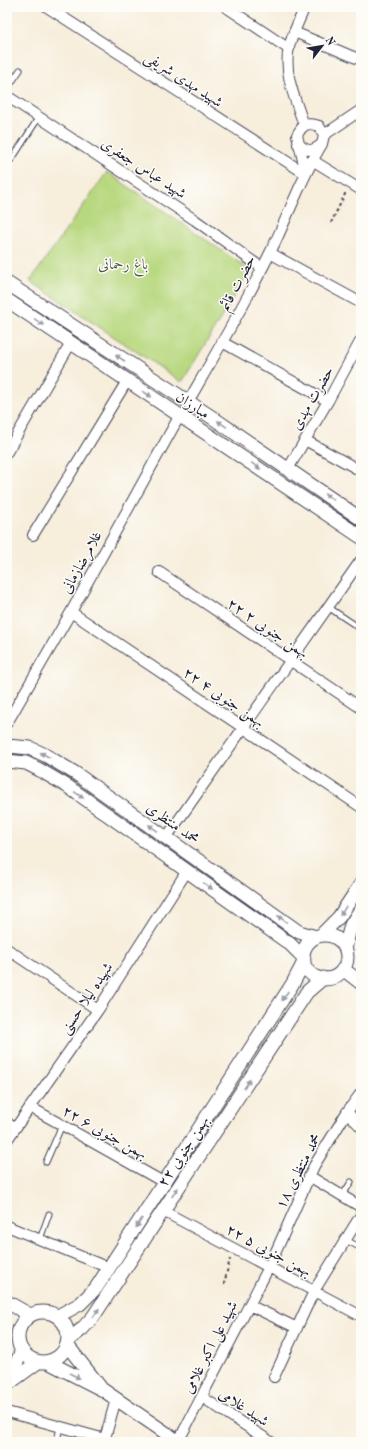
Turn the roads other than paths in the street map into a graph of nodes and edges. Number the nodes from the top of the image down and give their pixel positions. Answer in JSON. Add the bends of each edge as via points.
{"nodes":[{"id":1,"x":47,"y":7,"type":"edge"},
{"id":2,"x":226,"y":7,"type":"edge"},
{"id":3,"x":305,"y":7,"type":"edge"},
{"id":4,"x":294,"y":32,"type":"junction"},
{"id":5,"x":289,"y":49,"type":"junction"},
{"id":6,"x":361,"y":60,"type":"edge"},
{"id":7,"x":20,"y":70,"type":"dead end"},
{"id":8,"x":7,"y":89,"type":"edge"},
{"id":9,"x":7,"y":96,"type":"edge"},
{"id":10,"x":361,"y":110,"type":"edge"},
{"id":11,"x":39,"y":117,"type":"junction"},
{"id":12,"x":304,"y":125,"type":"junction"},
{"id":13,"x":323,"y":139,"type":"junction"},
{"id":14,"x":298,"y":144,"type":"junction"},
{"id":15,"x":12,"y":159,"type":"dead end"},
{"id":16,"x":312,"y":160,"type":"junction"},
{"id":17,"x":306,"y":174,"type":"junction"},
{"id":18,"x":361,"y":190,"type":"edge"},
{"id":19,"x":270,"y":253,"type":"junction"},
{"id":20,"x":262,"y":268,"type":"junction"},
{"id":21,"x":7,"y":283,"type":"edge"},
{"id":22,"x":7,"y":300,"type":"edge"},
{"id":23,"x":361,"y":303,"type":"edge"},
{"id":24,"x":361,"y":340,"type":"edge"},
{"id":25,"x":222,"y":342,"type":"junction"},
{"id":26,"x":71,"y":343,"type":"junction"},
{"id":27,"x":358,"y":351,"type":"edge"},
{"id":28,"x":127,"y":381,"type":"junction"},
{"id":29,"x":328,"y":401,"type":"junction"},
{"id":30,"x":188,"y":402,"type":"junction"},
{"id":31,"x":180,"y":415,"type":"junction"},
{"id":32,"x":305,"y":440,"type":"junction"},
{"id":33,"x":7,"y":452,"type":"edge"},
{"id":34,"x":288,"y":469,"type":"junction"},
{"id":35,"x":361,"y":471,"type":"edge"},
{"id":36,"x":361,"y":519,"type":"edge"},
{"id":37,"x":33,"y":536,"type":"dead end"},
{"id":38,"x":361,"y":537,"type":"edge"},
{"id":39,"x":361,"y":560,"type":"edge"},
{"id":40,"x":159,"y":572,"type":"dead end"},
{"id":41,"x":328,"y":607,"type":"junction"},
{"id":42,"x":71,"y":612,"type":"junction"},
{"id":43,"x":361,"y":629,"type":"edge"},
{"id":44,"x":290,"y":661,"type":"junction"},
{"id":45,"x":361,"y":708,"type":"edge"},
{"id":46,"x":7,"y":723,"type":"edge"},
{"id":47,"x":243,"y":728,"type":"junction"},
{"id":48,"x":7,"y":746,"type":"edge"},
{"id":49,"x":7,"y":761,"type":"edge"},
{"id":50,"x":361,"y":807,"type":"edge"},
{"id":51,"x":166,"y":838,"type":"junction"},
{"id":52,"x":187,"y":871,"type":"junction"},
{"id":53,"x":361,"y":884,"type":"edge"},
{"id":54,"x":361,"y":909,"type":"edge"},
{"id":55,"x":319,"y":936,"type":"junction"},
{"id":56,"x":345,"y":948,"type":"junction"},
{"id":57,"x":7,"y":949,"type":"edge"},
{"id":58,"x":304,"y":960,"type":"junction"},
{"id":59,"x":343,"y":969,"type":"junction"},
{"id":60,"x":323,"y":978,"type":"junction"},
{"id":61,"x":361,"y":983,"type":"edge"},
{"id":62,"x":98,"y":1010,"type":"junction"},
{"id":63,"x":361,"y":1093,"type":"edge"},
{"id":64,"x":215,"y":1106,"type":"junction"},
{"id":65,"x":30,"y":1107,"type":"junction"},
{"id":66,"x":347,"y":1112,"type":"junction"},
{"id":67,"x":227,"y":1113,"type":"junction"},
{"id":68,"x":7,"y":1120,"type":"edge"},
{"id":69,"x":62,"y":1125,"type":"junction"},
{"id":70,"x":16,"y":1126,"type":"junction"},
{"id":71,"x":361,"y":1126,"type":"edge"},
{"id":72,"x":7,"y":1140,"type":"edge"},
{"id":73,"x":46,"y":1162,"type":"dead end"},
{"id":74,"x":309,"y":1176,"type":"junction"},
{"id":75,"x":351,"y":1182,"type":"dead end"},
{"id":76,"x":165,"y":1183,"type":"junction"},
{"id":77,"x":342,"y":1196,"type":"junction"},
{"id":78,"x":361,"y":1207,"type":"edge"},
{"id":79,"x":163,"y":1211,"type":"junction"},
{"id":80,"x":50,"y":1214,"type":"dead end"},
{"id":81,"x":361,"y":1215,"type":"edge"},
{"id":82,"x":7,"y":1226,"type":"edge"},
{"id":83,"x":40,"y":1239,"type":"junction"},
{"id":84,"x":346,"y":1240,"type":"junction"},
{"id":85,"x":361,"y":1248,"type":"edge"},
{"id":86,"x":269,"y":1267,"type":"junction"},
{"id":87,"x":109,"y":1268,"type":"junction"},
{"id":88,"x":314,"y":1291,"type":"junction"},
{"id":89,"x":7,"y":1302,"type":"edge"},
{"id":90,"x":249,"y":1305,"type":"junction"},
{"id":91,"x":30,"y":1315,"type":"junction"},
{"id":92,"x":58,"y":1316,"type":"junction"},
{"id":93,"x":361,"y":1316,"type":"edge"},
{"id":94,"x":297,"y":1328,"type":"junction"},
{"id":95,"x":68,"y":1342,"type":"junction"},
{"id":96,"x":16,"y":1343,"type":"edge"},
{"id":97,"x":43,"y":1362,"type":"junction"},
{"id":98,"x":274,"y":1377,"type":"dead end"},
{"id":99,"x":7,"y":1385,"type":"edge"},
{"id":100,"x":103,"y":1390,"type":"junction"},
{"id":101,"x":202,"y":1396,"type":"junction"},
{"id":102,"x":116,"y":1399,"type":"junction"},
{"id":103,"x":7,"y":1412,"type":"edge"},
{"id":104,"x":60,"y":1427,"type":"junction"},
{"id":105,"x":57,"y":1441,"type":"edge"},
{"id":106,"x":104,"y":1441,"type":"edge"},
{"id":107,"x":178,"y":1442,"type":"edge"},
{"id":108,"x":271,"y":1442,"type":"edge"}],
"edges":[{"from":1,"to":17,"type":"street","name":"شهید مهدی شریفی"},
{"from":2,"to":5,"type":"street"},
{"from":3,"to":4,"type":"street"},
{"from":4,"to":5,"type":"street"},
{"from":4,"to":6,"type":"street"},
{"from":5,"to":12,"type":"street","via":[[290,82]]},
{"from":7,"to":8,"type":"lane"},
{"from":9,"to":11,"type":"street","name":"شهید عباس جعفری"},
{"from":10,"to":13,"type":"street"},
{"from":11,"to":15,"type":"lane"},
{"from":11,"to":20,"type":"street","name":"شهید عباس جعفری","via":[[195,220]]},
{"from":12,"to":13,"type":"street","via":[[310,123],[319,126]]},
{"from":12,"to":14,"type":"street","via":[[297,135]]},
{"from":13,"to":14,"type":"street","via":[[315,150],[306,150]]},
{"from":13,"to":16,"type":"street","name":"حضرت قائم"},
{"from":14,"to":17,"type":"street"},
{"from":16,"to":17,"type":"street","name":"حضرت قائم"},
{"from":16,"to":18,"type":"street"},
{"from":17,"to":19,"type":"street","name":"حضرت قائم"},
{"from":19,"to":20,"type":"street","name":"حضرت قائم"},
{"from":19,"to":23,"type":"street"},
{"from":20,"to":25,"type":"street","name":"حضرت قائم"},
{"from":30,"to":21,"type":"street","name":"مبارزان","one_way":true},
{"from":22,"to":26,"type":"street","name":"مبارزان","one_way":true},
{"from":24,"to":27,"type":"street","name":"حضرت مهدی"},
{"from":25,"to":29,"type":"street"},
{"from":25,"to":30,"type":"street","name":"حضرت قائم"},
{"from":26,"to":28,"type":"street","name":"مبارزان"},
{"from":26,"to":33,"type":"street"},
{"from":27,"to":29,"type":"street","name":"حضرت مهدی"},
{"from":28,"to":31,"type":"street","name":"مبارزان","one_way":true},
{"from":28,"to":37,"type":"street"},
{"from":29,"to":32,"type":"street","name":"حضرت مهدی"},
{"from":30,"to":31,"type":"street"},
{"from":34,"to":30,"type":"street","name":"مبارزان","one_way":true},
{"from":31,"to":38,"type":"street","name":"مبارزان","one_way":true},
{"from":31,"to":42,"type":"street","name":"غلامرضازمانی"},
{"from":32,"to":34,"type":"street","name":"حضرت مهدی"},
{"from":32,"to":35,"type":"street"},
{"from":36,"to":34,"type":"street","name":"مبارزان","one_way":true},
{"from":39,"to":41,"type":"street"},
{"from":40,"to":44,"type":"street","name":"۲۲ بهمن جنوبی ۲"},
{"from":41,"to":43,"type":"lane"},
{"from":41,"to":44,"type":"street"},
{"from":42,"to":46,"type":"street","name":"غلامرضازمانی"},
{"from":42,"to":47,"type":"street","name":"۲۲ بهمن جنوبی ۴"},
{"from":44,"to":45,"type":"street","name":"۲۲ بهمن جنوبی ۲"},
{"from":44,"to":47,"type":"street"},
{"from":47,"to":50,"type":"street","name":"۲۲ بهمن جنوبی ۴"},
{"from":47,"to":51,"type":"street"},
{"from":51,"to":48,"type":"street","name":"محمد منتظری","one_way":true,"via":[[75,773],[45,755],[30,748]]},
{"from":49,"to":52,"type":"street","name":"محمد منتظری","one_way":true,"via":[[26,763],[67,786]]},
{"from":55,"to":51,"type":"street","name":"محمد منتظری","one_way":true,"via":[[299,932]]},
{"from":52,"to":58,"type":"street","name":"محمد منتظری","one_way":true,"via":[[290,944]]},
{"from":52,"to":62,"type":"street","name":"شهیده لیلا حسنی"},
{"from":53,"to":55,"type":"street","one_way":true,"via":[[339,917]]},
{"from":54,"to":56,"type":"street","via":[[351,925]]},
{"from":55,"to":56,"type":"street","via":[[327,935],[338,939]]},
{"from":55,"to":58,"type":"street","via":[[307,944]]},
{"from":56,"to":59,"type":"street","via":[[347,959]]},
{"from":57,"to":62,"type":"street"},
{"from":58,"to":60,"type":"street","via":[[309,971]]},
{"from":58,"to":64,"type":"street","name":"۲۲ بهمن جنوبی","one_way":true,"via":[[293,984]]},
{"from":59,"to":60,"type":"street","via":[[334,976]]},
{"from":59,"to":61,"type":"street"},
{"from":67,"to":60,"type":"street","name":"۲۲ بهمن جنوبی","one_way":true,"via":[[307,992]]},
{"from":62,"to":65,"type":"street","name":"شهیده لیلا حسنی"},
{"from":63,"to":66,"type":"street","name":"محمد منتظری ۱۸"},
{"from":64,"to":67,"type":"street"},
{"from":64,"to":76,"type":"street","name":"۲۲ بهمن جنوبی"},
{"from":65,"to":69,"type":"street","name":"۲۲ بهمن جنوبی ۶"},
{"from":65,"to":70,"type":"street","name":"شهیده لیلا حسنی"},
{"from":66,"to":71,"type":"street"},
{"from":66,"to":74,"type":"street","name":"محمد منتظری ۱۸"},
{"from":79,"to":67,"type":"street","name":"۲۲ بهمن جنوبی","one_way":true},
{"from":68,"to":70,"type":"lane"},
{"from":69,"to":73,"type":"lane"},
{"from":69,"to":76,"type":"street","name":"۲۲ بهمن جنوبی ۶"},
{"from":70,"to":72,"type":"street","name":"شهیده لیلا حسنی"},
{"from":74,"to":77,"type":"street"},
{"from":74,"to":86,"type":"street","name":"محمد منتظری ۱۸"},
{"from":75,"to":77,"type":"lane"},
{"from":76,"to":87,"type":"street","name":"۲۲ بهمن جنوبی","one_way":true},
{"from":77,"to":78,"type":"street"},
{"from":79,"to":86,"type":"street","name":"۲۲ بهمن جنوبی ۵"},
{"from":95,"to":79,"type":"street","name":"۲۲ بهمن جنوبی","one_way":true,"via":[[93,1317]]},
{"from":80,"to":83,"type":"lane"},
{"from":81,"to":84,"type":"street"},
{"from":82,"to":83,"type":"street"},
{"from":83,"to":87,"type":"street"},
{"from":84,"to":85,"type":"lane"},
{"from":84,"to":88,"type":"street"},
{"from":86,"to":88,"type":"street","name":"۲۲ بهمن جنوبی ۵"},
{"from":86,"to":90,"type":"street","name":"شهید علی اکبر غلامی"},
{"from":87,"to":92,"type":"street","name":"۲۲ بهمن جنوبی","via":[[96,1288],[80,1304]]},
{"from":88,"to":93,"type":"street","name":"۲۲ بهمن جنوبی ۵"},
{"from":88,"to":94,"type":"street"},
{"from":89,"to":91,"type":"street"},
{"from":90,"to":94,"type":"street"},
{"from":90,"to":101,"type":"street","name":"شهید علی اکبر غلامی"},
{"from":91,"to":92,"type":"street","via":[[44,1311]]},
{"from":91,"to":96,"type":"street","via":[[18,1331]]},
{"from":92,"to":95,"type":"street","via":[[65,1323],[69,1333]]},
{"from":94,"to":98,"type":"street"},
{"from":95,"to":97,"type":"street","via":[[64,1352],[57,1358]]},
{"from":95,"to":100,"type":"street"},
{"from":96,"to":97,"type":"street","via":[[28,1357]]},
{"from":96,"to":99,"type":"street"},
{"from":97,"to":99,"type":"street"},
{"from":97,"to":100,"type":"street","one_way":true},
{"from":100,"to":102,"type":"street"},
{"from":101,"to":107,"type":"street","name":"شهید علی اکبر غلامی"},
{"from":101,"to":108,"type":"street","name":"شهید غلامی"},
{"from":102,"to":106,"type":"street"},
{"from":102,"to":107,"type":"street"},
{"from":103,"to":104,"type":"street"},
{"from":104,"to":105,"type":"lane"},
{"from":104,"to":106,"type":"street"}]}
